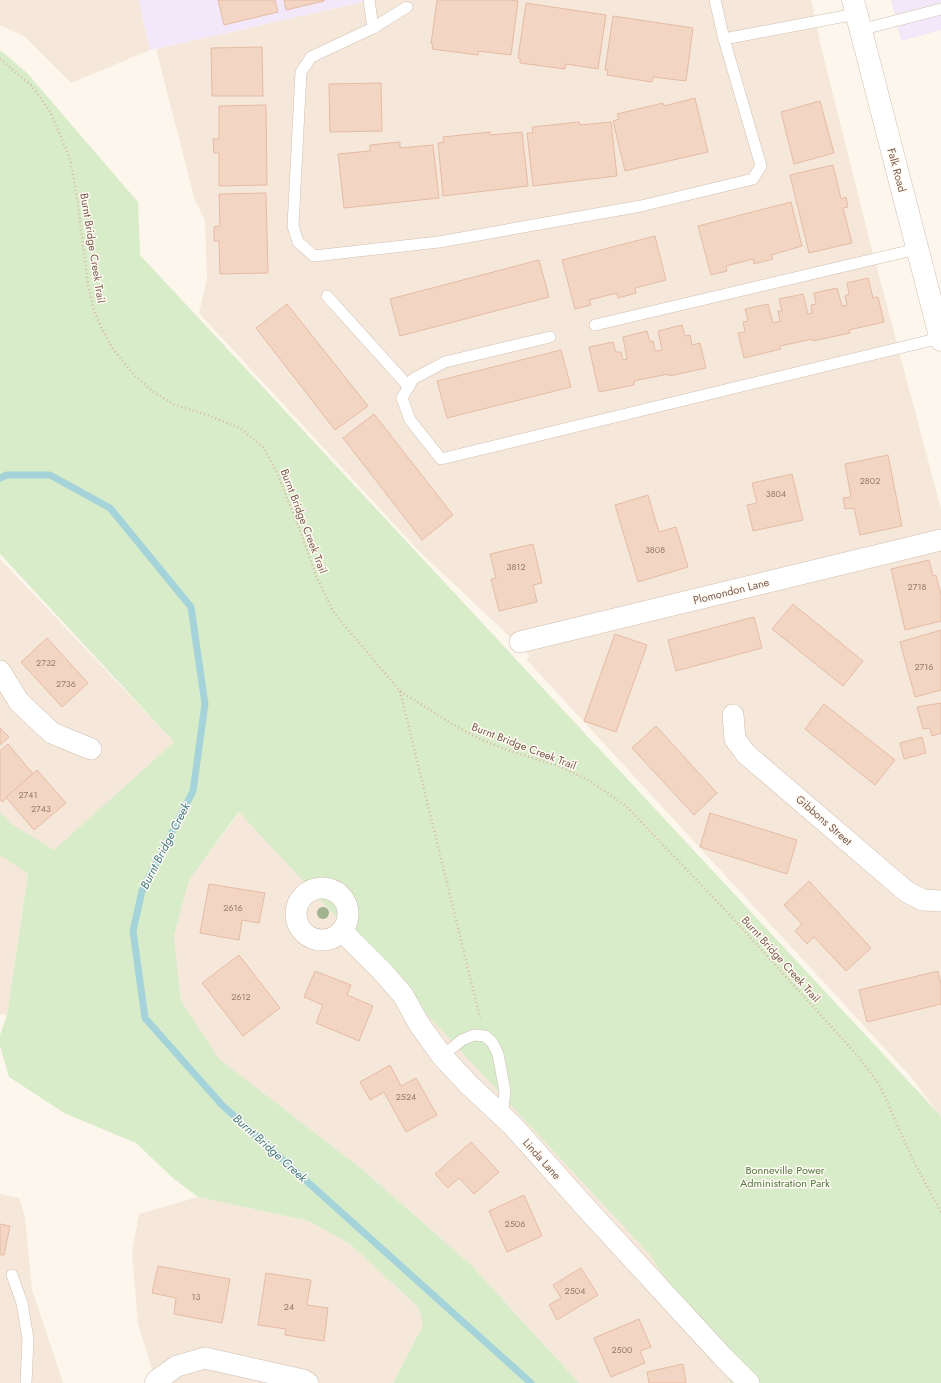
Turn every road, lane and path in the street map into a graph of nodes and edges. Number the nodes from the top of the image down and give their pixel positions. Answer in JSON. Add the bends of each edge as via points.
{"nodes":[{"id":1,"x":368,"y":0,"type":"edge"},
{"id":2,"x":715,"y":0,"type":"edge"},
{"id":3,"x":407,"y":7,"type":"dead end"},
{"id":4,"x":941,"y":9,"type":"edge"},
{"id":5,"x":856,"y":14,"type":"edge"},
{"id":6,"x":373,"y":28,"type":"junction"},
{"id":7,"x":724,"y":39,"type":"junction"},
{"id":8,"x":0,"y":59,"type":"edge"},
{"id":9,"x":917,"y":249,"type":"junction"},
{"id":10,"x":327,"y":296,"type":"dead end"},
{"id":11,"x":595,"y":325,"type":"dead end"},
{"id":12,"x":550,"y":337,"type":"dead end"},
{"id":13,"x":941,"y":339,"type":"edge"},
{"id":14,"x":409,"y":387,"type":"junction"},
{"id":15,"x":941,"y":540,"type":"edge"},
{"id":16,"x":520,"y":642,"type":"dead end"},
{"id":17,"x":0,"y":671,"type":"edge"},
{"id":18,"x":400,"y":691,"type":"junction"},
{"id":19,"x":733,"y":715,"type":"dead end"},
{"id":20,"x":91,"y":749,"type":"dead end"},
{"id":21,"x":941,"y":901,"type":"edge"},
{"id":22,"x":342,"y":931,"type":"dead end"},
{"id":23,"x":485,"y":1036,"type":"junction"},
{"id":24,"x":442,"y":1056,"type":"junction"},
{"id":25,"x":502,"y":1116,"type":"junction"},
{"id":26,"x":941,"y":1212,"type":"edge"},
{"id":27,"x":12,"y":1276,"type":"dead end"},
{"id":28,"x":26,"y":1383,"type":"edge"},
{"id":29,"x":156,"y":1383,"type":"edge"},
{"id":30,"x":308,"y":1383,"type":"edge"},
{"id":31,"x":749,"y":1383,"type":"edge"}],
"edges":[{"from":1,"to":6,"type":"lane"},
{"from":2,"to":7,"type":"lane"},
{"from":3,"to":6,"type":"lane"},
{"from":4,"to":5,"type":"lane"},
{"from":5,"to":7,"type":"lane"},
{"from":5,"to":9,"type":"street","name":"Falk Road"},
{"from":6,"to":7,"type":"lane","via":[[311,57],[301,72],[293,226],[298,242],[314,256],[439,242],[641,206],[753,179],[761,166]]},
{"from":8,"to":18,"type":"path","name":"Burnt Bridge Creek Trail","via":[[32,86],[51,113],[70,159],[88,284],[101,327],[113,349],[134,374],[155,393],[174,405],[240,428],[264,448],[278,475],[317,578],[334,613]]},
{"from":9,"to":11,"type":"lane"},
{"from":9,"to":13,"type":"street","name":"Falk Road"},
{"from":10,"to":14,"type":"lane"},
{"from":12,"to":14,"type":"lane","via":[[444,362],[413,379]]},
{"from":13,"to":14,"type":"lane","via":[[441,459],[410,420],[402,398]]},
{"from":15,"to":16,"type":"street","name":"Plomondon Lane"},
{"from":17,"to":20,"type":"street","via":[[19,702],[52,733]]},
{"from":18,"to":23,"type":"path"},
{"from":18,"to":26,"type":"path","name":"Burnt Bridge Creek Trail","via":[[480,739],[559,766],[590,781],[626,806],[858,1056],[879,1084],[913,1160]]},
{"from":19,"to":21,"type":"street","name":"Gibbons Street","via":[[735,739],[746,754],[907,892],[923,900]]},
{"from":22,"to":24,"type":"street","name":"Linda Lane","via":[[382,970],[403,995],[419,1024]]},
{"from":23,"to":24,"type":"lane","via":[[474,1035],[462,1040]]},
{"from":23,"to":25,"type":"lane","via":[[492,1042],[498,1054],[505,1091]]},
{"from":24,"to":25,"type":"street","name":"Linda Lane"},
{"from":25,"to":31,"type":"street","name":"Linda Lane"},
{"from":27,"to":28,"type":"lane","via":[[22,1303],[28,1339]]},
{"from":29,"to":30,"type":"street","via":[[177,1366],[205,1358]]}]}
